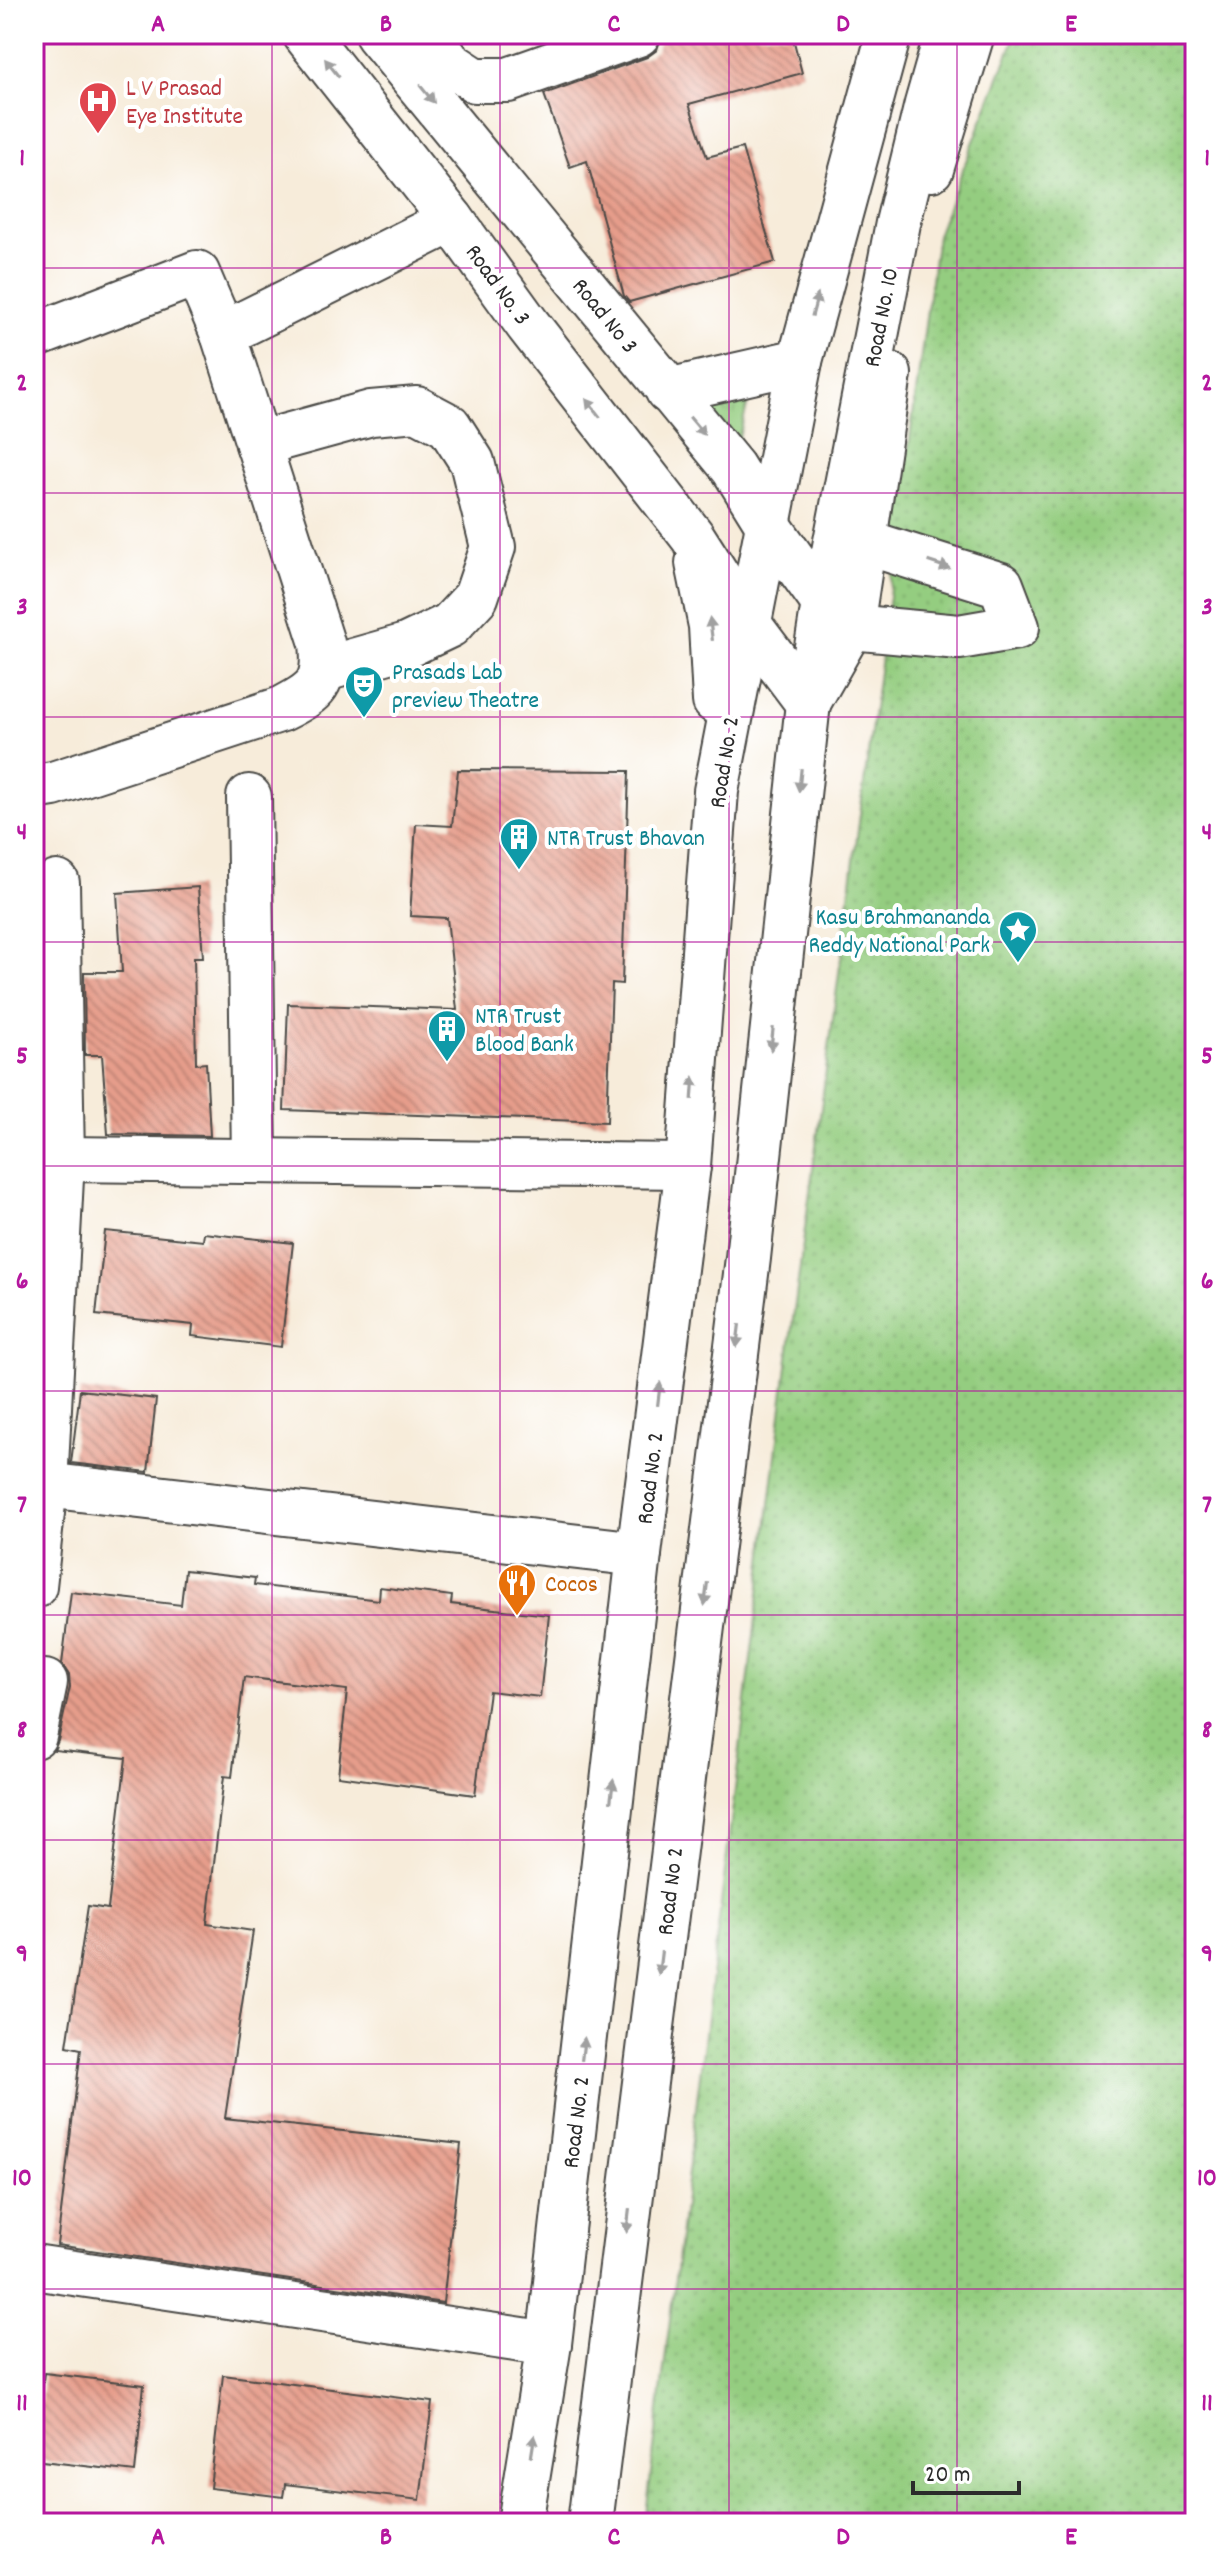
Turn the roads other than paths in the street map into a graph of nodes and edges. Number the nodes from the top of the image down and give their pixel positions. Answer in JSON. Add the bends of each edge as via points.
{"nodes":[{"id":1,"x":305,"y":34,"type":"edge"},
{"id":2,"x":377,"y":34,"type":"edge"},
{"id":3,"x":429,"y":34,"type":"edge"},
{"id":4,"x":638,"y":34,"type":"edge"},
{"id":5,"x":889,"y":34,"type":"edge"},
{"id":6,"x":947,"y":34,"type":"edge"},
{"id":7,"x":972,"y":34,"type":"edge"},
{"id":8,"x":452,"y":220,"type":"junction"},
{"id":9,"x":223,"y":334,"type":"junction"},
{"id":10,"x":34,"y":336,"type":"edge"},
{"id":11,"x":800,"y":361,"type":"junction"},
{"id":12,"x":668,"y":391,"type":"junction"},
{"id":13,"x":258,"y":444,"type":"junction"},
{"id":14,"x":769,"y":526,"type":"junction"},
{"id":15,"x":692,"y":536,"type":"junction"},
{"id":16,"x":865,"y":542,"type":"junction"},
{"id":17,"x":838,"y":615,"type":"junction"},
{"id":18,"x":747,"y":622,"type":"junction"},
{"id":19,"x":325,"y":669,"type":"junction"},
{"id":20,"x":808,"y":703,"type":"junction"},
{"id":21,"x":34,"y":787,"type":"edge"},
{"id":22,"x":716,"y":791,"type":"junction"},
{"id":23,"x":249,"y":797,"type":"dead end"},
{"id":24,"x":57,"y":883,"type":"dead end"},
{"id":25,"x":48,"y":1161,"type":"edge"},
{"id":26,"x":254,"y":1161,"type":"junction"},
{"id":27,"x":688,"y":1166,"type":"junction"},
{"id":28,"x":45,"y":1485,"type":"junction"},
{"id":29,"x":639,"y":1554,"type":"junction"},
{"id":30,"x":34,"y":1586,"type":"edge"},
{"id":31,"x":45,"y":1682,"type":"dead end"},
{"id":32,"x":34,"y":1736,"type":"edge"},
{"id":33,"x":34,"y":2267,"type":"edge"},
{"id":34,"x":549,"y":2344,"type":"junction"},
{"id":35,"x":520,"y":2523,"type":"edge"},
{"id":36,"x":590,"y":2523,"type":"edge"}],
"edges":[{"from":8,"to":1,"type":"main road","name":"Road No. 3","one_way":true},
{"from":2,"to":12,"type":"main road","name":"Road No 3","one_way":true},
{"from":3,"to":4,"type":"main road","via":[[449,63],[475,80],[508,80]]},
{"from":11,"to":5,"type":"main road","one_way":true},
{"from":6,"to":17,"type":"main road","name":"Road No. 10","via":[[898,223]]},
{"from":7,"to":16,"type":"main road","via":[[914,233]]},
{"from":8,"to":9,"type":"main road"},
{"from":15,"to":8,"type":"main road","name":"Road No. 3","one_way":true},
{"from":9,"to":10,"type":"main road","via":[[197,273]]},
{"from":9,"to":13,"type":"main road"},
{"from":11,"to":12,"type":"main road"},
{"from":11,"to":14,"type":"main road","name":"Road No. 2"},
{"from":12,"to":14,"type":"main road","name":"Road No 3","one_way":true,"via":[[733,468]]},
{"from":13,"to":19,"type":"main road","via":[[322,643]]},
{"from":13,"to":19,"type":"main road","via":[[371,413],[417,409],[449,426],[472,462],[493,547],[476,597],[450,625],[406,646]]},
{"from":14,"to":17,"type":"main road","name":"Road No 3"},
{"from":14,"to":18,"type":"main road","name":"Road No. 2"},
{"from":15,"to":18,"type":"main road","name":"Road No. 3"},
{"from":22,"to":15,"type":"main road","one_way":true,"via":[[711,626]]},
{"from":16,"to":17,"type":"main road"},
{"from":16,"to":17,"type":"main road","one_way":true,"via":[[1001,585],[1017,627],[959,637]]},
{"from":17,"to":20,"type":"main road"},
{"from":18,"to":20,"type":"main road","name":"Road No. 3"},
{"from":18,"to":22,"type":"main road","name":"Road No. 2"},
{"from":19,"to":21,"type":"main road","via":[[308,695],[282,709]]},
{"from":20,"to":36,"type":"main road","name":"Road No 2","one_way":true,"via":[[748,1258]]},
{"from":27,"to":22,"type":"main road","name":"Road No. 2","one_way":true},
{"from":23,"to":26,"type":"main road"},
{"from":24,"to":25,"type":"main road"},
{"from":25,"to":26,"type":"main road"},
{"from":25,"to":28,"type":"main road"},
{"from":26,"to":27,"type":"main road"},
{"from":29,"to":27,"type":"main road","name":"Road No. 2","one_way":true},
{"from":28,"to":29,"type":"main road"},
{"from":28,"to":30,"type":"main road"},
{"from":34,"to":29,"type":"main road","name":"Road No. 2","one_way":true},
{"from":31,"to":32,"type":"main road"},
{"from":33,"to":34,"type":"main road"},
{"from":35,"to":34,"type":"main road","name":"Road No. 2","one_way":true}]}
